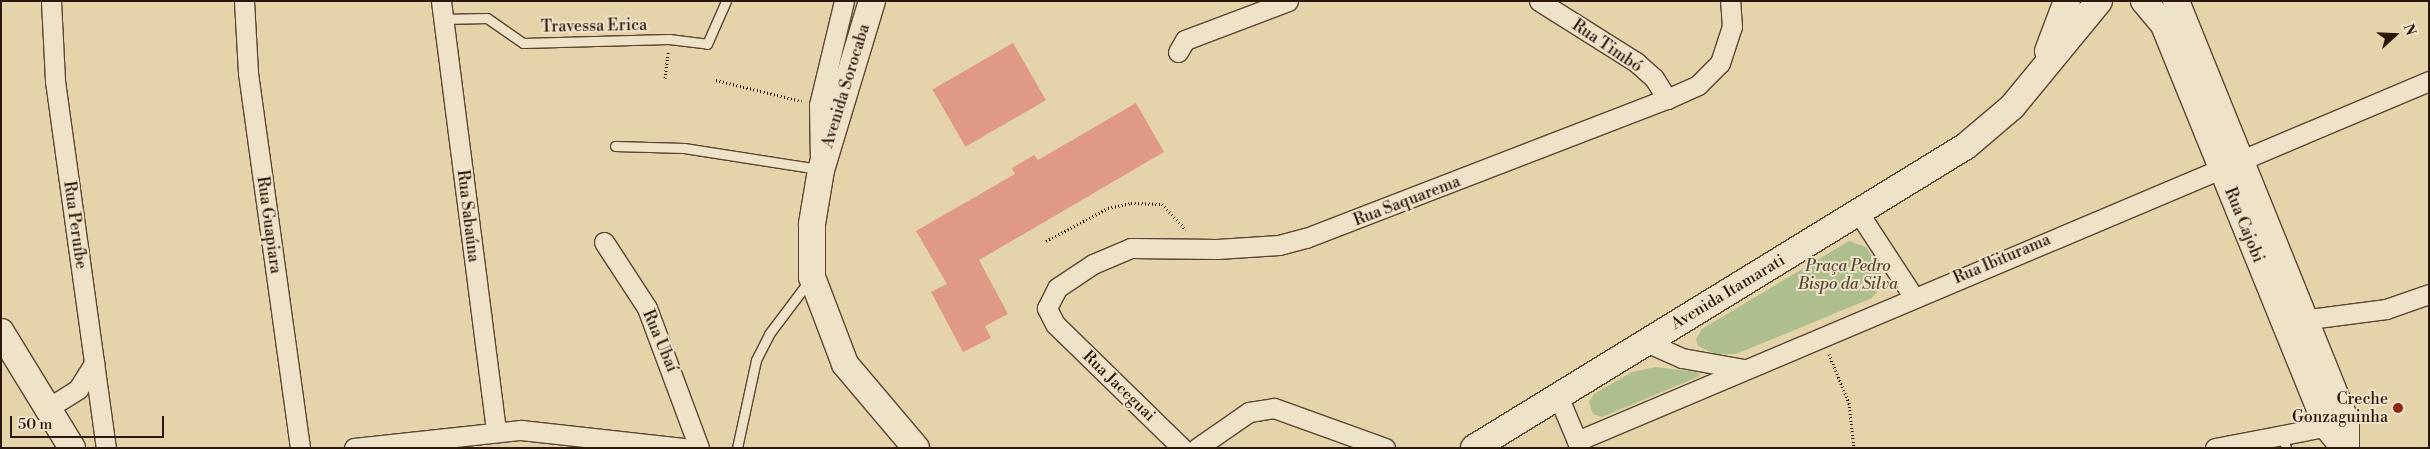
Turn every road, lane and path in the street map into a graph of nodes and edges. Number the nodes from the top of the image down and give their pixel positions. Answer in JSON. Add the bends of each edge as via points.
{"nodes":[{"id":1,"x":51,"y":1,"type":"edge"},
{"id":2,"x":244,"y":1,"type":"edge"},
{"id":3,"x":726,"y":1,"type":"edge"},
{"id":4,"x":844,"y":1,"type":"edge"},
{"id":5,"x":872,"y":1,"type":"edge"},
{"id":6,"x":1288,"y":1,"type":"edge"},
{"id":7,"x":1539,"y":1,"type":"edge"},
{"id":8,"x":1730,"y":1,"type":"edge"},
{"id":9,"x":2067,"y":1,"type":"edge"},
{"id":10,"x":2099,"y":1,"type":"edge"},
{"id":11,"x":2144,"y":1,"type":"edge"},
{"id":12,"x":2176,"y":1,"type":"edge"},
{"id":13,"x":441,"y":10,"type":"edge"},
{"id":14,"x":669,"y":40,"type":"junction"},
{"id":15,"x":1178,"y":52,"type":"dead end"},
{"id":16,"x":2041,"y":68,"type":"junction"},
{"id":17,"x":665,"y":78,"type":"dead end"},
{"id":18,"x":716,"y":80,"type":"dead end"},
{"id":19,"x":2429,"y":81,"type":"edge"},
{"id":20,"x":1667,"y":99,"type":"junction"},
{"id":21,"x":819,"y":105,"type":"junction"},
{"id":22,"x":615,"y":146,"type":"dead end"},
{"id":23,"x":2230,"y":163,"type":"junction"},
{"id":24,"x":820,"y":170,"type":"junction"},
{"id":25,"x":1858,"y":212,"type":"junction"},
{"id":26,"x":1046,"y":241,"type":"dead end"},
{"id":27,"x":604,"y":242,"type":"dead end"},
{"id":28,"x":1200,"y":248,"type":"junction"},
{"id":29,"x":812,"y":277,"type":"junction"},
{"id":30,"x":2429,"y":294,"type":"edge"},
{"id":31,"x":1913,"y":296,"type":"junction"},
{"id":32,"x":2294,"y":321,"type":"junction"},
{"id":33,"x":1055,"y":324,"type":"joint"},
{"id":34,"x":1,"y":332,"type":"edge"},
{"id":35,"x":1821,"y":334,"type":"junction"},
{"id":36,"x":1646,"y":342,"type":"junction"},
{"id":37,"x":94,"y":363,"type":"junction"},
{"id":38,"x":1744,"y":369,"type":"junction"},
{"id":39,"x":1558,"y":396,"type":"junction"},
{"id":40,"x":48,"y":408,"type":"junction"},
{"id":41,"x":888,"y":417,"type":"junction"},
{"id":42,"x":2337,"y":425,"type":"junction"},
{"id":43,"x":496,"y":431,"type":"junction"},
{"id":44,"x":2285,"y":442,"type":"edge"},
{"id":45,"x":1579,"y":444,"type":"edge"},
{"id":46,"x":72,"y":448,"type":"edge"},
{"id":47,"x":106,"y":448,"type":"edge"},
{"id":48,"x":300,"y":448,"type":"edge"},
{"id":49,"x":354,"y":448,"type":"edge"},
{"id":50,"x":683,"y":448,"type":"edge"},
{"id":51,"x":699,"y":448,"type":"edge"},
{"id":52,"x":737,"y":448,"type":"edge"},
{"id":53,"x":899,"y":448,"type":"edge"},
{"id":54,"x":916,"y":448,"type":"edge"},
{"id":55,"x":1182,"y":448,"type":"edge"},
{"id":56,"x":1197,"y":448,"type":"edge"},
{"id":57,"x":1385,"y":448,"type":"edge"},
{"id":58,"x":1474,"y":448,"type":"edge"},
{"id":59,"x":1854,"y":448,"type":"edge"},
{"id":60,"x":2215,"y":448,"type":"edge"},
{"id":61,"x":2346,"y":448,"type":"edge"}],
"edges":[{"from":1,"to":37,"type":"street","name":"Rua Peruíbe","via":[[55,80]]},
{"from":2,"to":48,"type":"street","name":"Rua Guapiara","via":[[248,73]]},
{"from":3,"to":14,"type":"lane","name":"Travessa Erica","via":[[707,44]]},
{"from":4,"to":21,"type":"street","name":"Avenida Sorocaba"},
{"from":5,"to":24,"type":"main road","name":"Avenida Sorocaba"},
{"from":6,"to":15,"type":"street","via":[[1185,40]]},
{"from":7,"to":20,"type":"street","name":"Rua Timbó","via":[[1636,62],[1654,78]]},
{"from":8,"to":20,"type":"street","name":"Rua Saquarema","via":[[1732,27],[1720,63],[1698,85]]},
{"from":9,"to":16,"type":"main road","name":"Avenida Itamarati"},
{"from":10,"to":16,"type":"main road","name":"Avenida Itamarati"},
{"from":11,"to":23,"type":"main road","name":"Rua Cajobi","via":[[2164,25]]},
{"from":12,"to":23,"type":"main road","name":"Rua Cajobi"},
{"from":13,"to":14,"type":"lane","name":"Travessa Erica","via":[[487,18],[523,43]]},
{"from":13,"to":43,"type":"street","name":"Rua Sabaúna"},
{"from":14,"to":17,"type":"path"},
{"from":16,"to":25,"type":"main road","name":"Avenida Itamarati","via":[[1990,127]]},
{"from":18,"to":21,"type":"path"},
{"from":19,"to":23,"type":"street","name":"Rua Ibiturama"},
{"from":20,"to":28,"type":"street","name":"Rua Saquarema","via":[[1306,238],[1279,245]]},
{"from":21,"to":24,"type":"street","name":"Avenida Sorocaba"},
{"from":22,"to":24,"type":"lane","via":[[684,148]]},
{"from":23,"to":31,"type":"street","name":"Rua Ibiturama"},
{"from":23,"to":32,"type":"main road","name":"Rua Cajobi"},
{"from":24,"to":29,"type":"main road","name":"Avenida Sorocaba","via":[[812,224]]},
{"from":25,"to":31,"type":"street"},
{"from":25,"to":36,"type":"main road","name":"Avenida Itamarati"},
{"from":26,"to":28,"type":"path","via":[[1108,208],[1162,204]]},
{"from":27,"to":51,"type":"street","name":"Rua Ubaí","via":[[647,308]]},
{"from":28,"to":33,"type":"street","name":"Rua Saquarema","via":[[1131,248],[1093,264],[1048,300]]},
{"from":29,"to":41,"type":"main road","name":"Avenida Sorocaba","via":[[838,350]]},
{"from":29,"to":52,"type":"lane","via":[[768,334],[756,360]]},
{"from":30,"to":32,"type":"street","via":[[2386,309]]},
{"from":31,"to":35,"type":"street","name":"Rua Ibiturama"},
{"from":32,"to":42,"type":"main road","name":"Rua Cajobi"},
{"from":33,"to":55,"type":"street","name":"Rua Jaceguai"},
{"from":34,"to":40,"type":"main road"},
{"from":35,"to":38,"type":"street","name":"Rua Ibiturama"},
{"from":35,"to":59,"type":"path","via":[[1849,403]]},
{"from":36,"to":38,"type":"street","via":[[1682,358]]},
{"from":36,"to":39,"type":"main road","name":"Avenida Itamarati"},
{"from":37,"to":40,"type":"street","via":[[78,389]]},
{"from":37,"to":47,"type":"street","name":"Rua Peruíbe"},
{"from":38,"to":45,"type":"street","name":"Rua Ibiturama"},
{"from":39,"to":45,"type":"street"},
{"from":39,"to":58,"type":"main road","name":"Avenida Itamarati"},
{"from":40,"to":46,"type":"main road"},
{"from":41,"to":53,"type":"main road","name":"Avenida Sorocaba"},
{"from":41,"to":54,"type":"main road","name":"Avenida Sorocaba"},
{"from":42,"to":44,"type":"street"},
{"from":42,"to":61,"type":"main road","name":"Rua Cajobi"},
{"from":43,"to":49,"type":"street"},
{"from":43,"to":50,"type":"street"},
{"from":44,"to":60,"type":"street"},
{"from":56,"to":57,"type":"street","via":[[1249,412],[1274,408]]}]}
